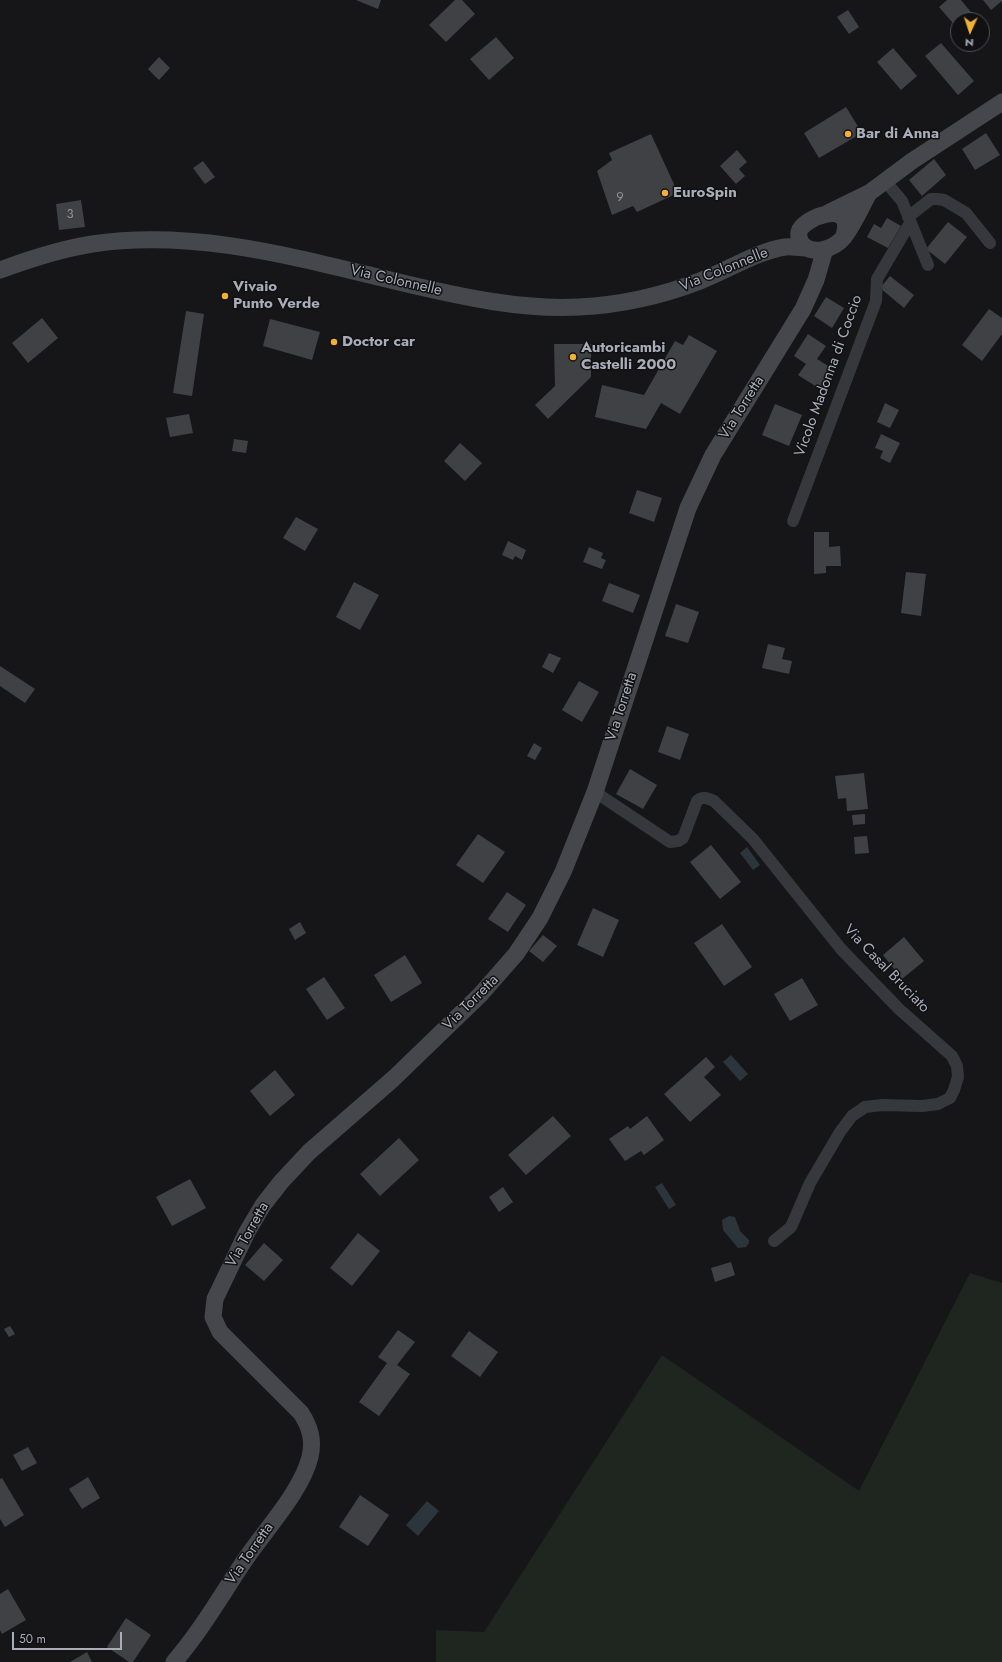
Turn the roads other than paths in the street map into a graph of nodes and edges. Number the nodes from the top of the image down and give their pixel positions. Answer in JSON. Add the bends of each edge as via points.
{"nodes":[{"id":1,"x":1002,"y":102,"type":"edge"},
{"id":2,"x":885,"y":181,"type":"junction"},
{"id":3,"x":869,"y":193,"type":"junction"},
{"id":4,"x":828,"y":213,"type":"junction"},
{"id":5,"x":909,"y":220,"type":"junction"},
{"id":6,"x":799,"y":232,"type":"junction"},
{"id":7,"x":844,"y":236,"type":"junction"},
{"id":8,"x":990,"y":243,"type":"dead end"},
{"id":9,"x":787,"y":247,"type":"junction"},
{"id":10,"x":805,"y":248,"type":"junction"},
{"id":11,"x":825,"y":249,"type":"junction"},
{"id":12,"x":928,"y":265,"type":"dead end"},
{"id":13,"x":0,"y":270,"type":"edge"},
{"id":14,"x":793,"y":520,"type":"dead end"},
{"id":15,"x":595,"y":792,"type":"junction"},
{"id":16,"x":774,"y":1241,"type":"dead end"},
{"id":17,"x":174,"y":1662,"type":"edge"}],
"edges":[{"from":1,"to":2,"type":"street","name":"Via Colonnelle"},
{"from":2,"to":3,"type":"street","name":"Via Colonnelle"},
{"from":2,"to":5,"type":"street","via":[[902,201]]},
{"from":3,"to":4,"type":"street","name":"Via Colonnelle"},
{"from":3,"to":7,"type":"street","name":"Via Colonnelle"},
{"from":4,"to":6,"type":"street","name":"Via Colonnelle","via":[[806,224]]},
{"from":4,"to":7,"type":"street","via":[[843,218],[846,223]]},
{"from":5,"to":8,"type":"street","name":"Vicolo Madonna di Coccio","via":[[931,200],[944,200],[966,214]]},
{"from":5,"to":12,"type":"street"},
{"from":5,"to":14,"type":"street","name":"Vicolo Madonna di Coccio","via":[[877,279],[876,301]]},
{"from":6,"to":9,"type":"street","name":"Via Colonnelle"},
{"from":6,"to":10,"type":"street","via":[[800,241]]},
{"from":7,"to":11,"type":"street","name":"Via Colonnelle"},
{"from":9,"to":10,"type":"street","name":"Via Colonnelle"},
{"from":9,"to":13,"type":"street","name":"Via Colonnelle","via":[[770,251],[699,281],[654,296],[617,304],[576,307],[545,307],[479,300],[282,255],[197,241],[144,240],[94,244],[48,254]]},
{"from":10,"to":11,"type":"street","name":"Via Colonnelle","via":[[815,251]]},
{"from":11,"to":15,"type":"street","name":"Via Torretta","via":[[803,309],[718,446],[692,498]]},
{"from":15,"to":16,"type":"street","name":"Via Casal Bruciato","via":[[670,842],[683,838],[700,798],[714,800],[753,839],[841,949],[900,1009],[952,1056],[957,1066],[958,1077],[954,1090],[950,1098],[938,1104],[865,1107],[852,1116],[810,1183],[791,1227]]},
{"from":15,"to":17,"type":"street","name":"Via Torretta","via":[[551,896],[533,929],[506,968],[393,1079],[289,1172],[263,1205],[240,1245],[215,1299],[212,1312],[214,1322],[220,1332],[301,1413],[310,1430],[311,1454],[295,1490],[241,1565],[189,1645]]}]}
